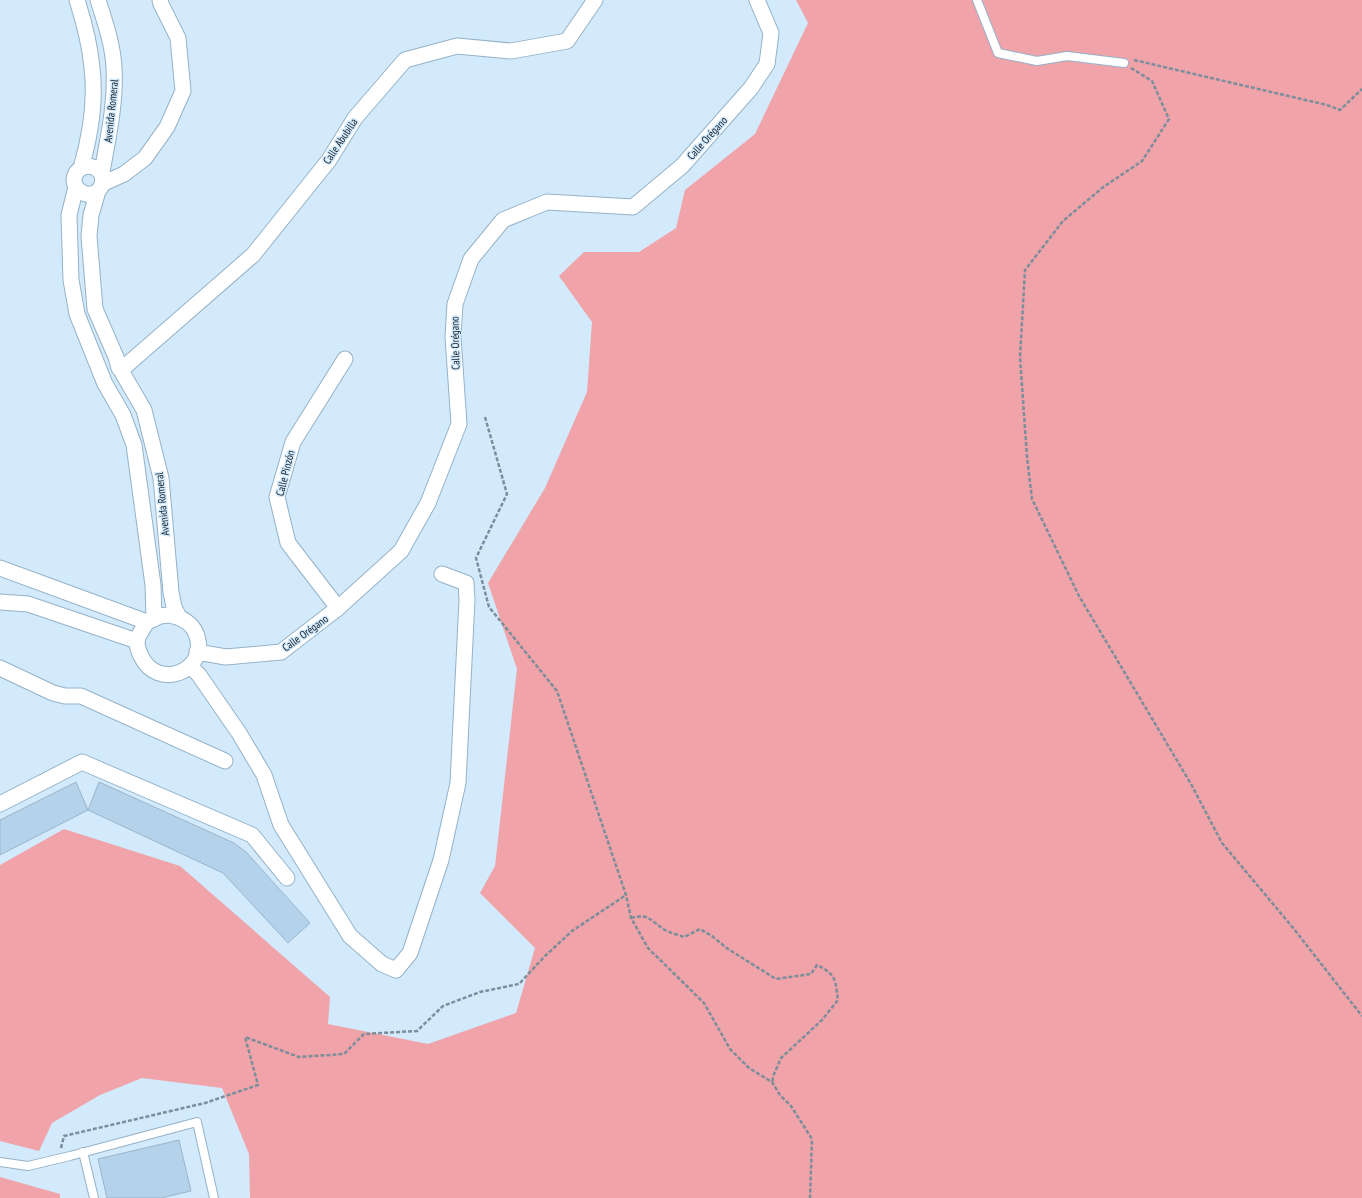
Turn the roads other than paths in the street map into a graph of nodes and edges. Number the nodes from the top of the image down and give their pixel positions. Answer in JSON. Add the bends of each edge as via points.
{"nodes":[{"id":1,"x":77,"y":0,"type":"edge"},
{"id":2,"x":98,"y":0,"type":"edge"},
{"id":3,"x":160,"y":0,"type":"edge"},
{"id":4,"x":595,"y":0,"type":"edge"},
{"id":5,"x":757,"y":0,"type":"edge"},
{"id":6,"x":978,"y":0,"type":"edge"},
{"id":7,"x":1124,"y":63,"type":"road end"},
{"id":8,"x":81,"y":168,"type":"junction"},
{"id":9,"x":101,"y":183,"type":"junction"},
{"id":10,"x":76,"y":187,"type":"junction"},
{"id":11,"x":345,"y":359,"type":"dead end"},
{"id":12,"x":121,"y":371,"type":"junction"},
{"id":13,"x":103,"y":380,"type":"junction"},
{"id":14,"x":0,"y":568,"type":"edge"},
{"id":15,"x":442,"y":574,"type":"dead end"},
{"id":16,"x":0,"y":602,"type":"edge"},
{"id":17,"x":338,"y":608,"type":"junction"},
{"id":18,"x":179,"y":617,"type":"junction"},
{"id":19,"x":150,"y":620,"type":"junction"},
{"id":20,"x":137,"y":641,"type":"junction"},
{"id":21,"x":197,"y":652,"type":"junction"},
{"id":22,"x":190,"y":666,"type":"junction"},
{"id":23,"x":0,"y":668,"type":"edge"},
{"id":24,"x":225,"y":761,"type":"dead end"},
{"id":25,"x":0,"y":804,"type":"edge"},
{"id":26,"x":287,"y":878,"type":"dead end"},
{"id":27,"x":84,"y":1152,"type":"junction"},
{"id":28,"x":0,"y":1162,"type":"edge"},
{"id":29,"x":94,"y":1198,"type":"edge"},
{"id":30,"x":214,"y":1198,"type":"edge"}],
"edges":[{"from":1,"to":8,"type":"street","name":"Avenida Romeral","via":[[92,70],[91,120]]},
{"from":2,"to":9,"type":"street","name":"Avenida Romeral","via":[[111,44],[114,68],[108,144]]},
{"from":3,"to":9,"type":"street","via":[[178,38],[184,91],[167,127],[145,158],[124,174]]},
{"from":4,"to":12,"type":"street","name":"Calle Abubilla","via":[[566,41],[511,51],[457,46],[405,60],[355,118],[329,160],[253,254]]},
{"from":5,"to":17,"type":"street","name":"Calle Orégano","via":[[771,33],[767,64],[751,88],[682,166],[633,207],[547,202],[503,220],[471,259],[456,304],[453,337],[459,424],[428,503],[401,551]]},
{"from":6,"to":7,"type":"lane","via":[[998,53],[1037,61],[1067,56]]},
{"from":8,"to":9,"type":"street","via":[[89,166],[97,169]]},
{"from":8,"to":10,"type":"street","via":[[75,175]]},
{"from":9,"to":10,"type":"street","via":[[90,194],[82,193]]},
{"from":9,"to":12,"type":"street","name":"Avenida Romeral","via":[[90,215],[89,236],[95,309]]},
{"from":10,"to":13,"type":"street","name":"Avenida Romeral","via":[[69,215],[71,280],[77,314]]},
{"from":11,"to":17,"type":"street","name":"Calle Pinzón","via":[[293,442],[277,497],[288,543]]},
{"from":12,"to":13,"type":"street","name":"Calle Abubilla","via":[[124,377],[116,387],[109,386]]},
{"from":12,"to":18,"type":"street","name":"Avenida Romeral","via":[[144,410],[161,478],[171,592]]},
{"from":13,"to":19,"type":"street","name":"Avenida Romeral","via":[[123,415],[134,445],[153,585]]},
{"from":14,"to":19,"type":"street"},
{"from":15,"to":22,"type":"street","via":[[466,583],[458,783],[441,860],[410,953],[396,970],[382,964],[350,936],[281,825],[264,775],[239,733]]},
{"from":16,"to":20,"type":"street","via":[[28,604]]},
{"from":17,"to":21,"type":"street","name":"Calle Orégano","via":[[281,652],[226,656]]},
{"from":18,"to":19,"type":"street","via":[[169,615]]},
{"from":18,"to":21,"type":"street","via":[[194,630],[199,647]]},
{"from":19,"to":20,"type":"street"},
{"from":20,"to":22,"type":"street","via":[[139,652],[151,670],[172,675],[181,673]]},
{"from":21,"to":22,"type":"street"},
{"from":23,"to":24,"type":"street","via":[[53,693],[81,696]]},
{"from":25,"to":26,"type":"street","via":[[82,762],[252,835]]},
{"from":27,"to":28,"type":"lane","via":[[28,1166]]},
{"from":27,"to":29,"type":"lane"},
{"from":27,"to":30,"type":"lane","via":[[197,1122]]}]}
